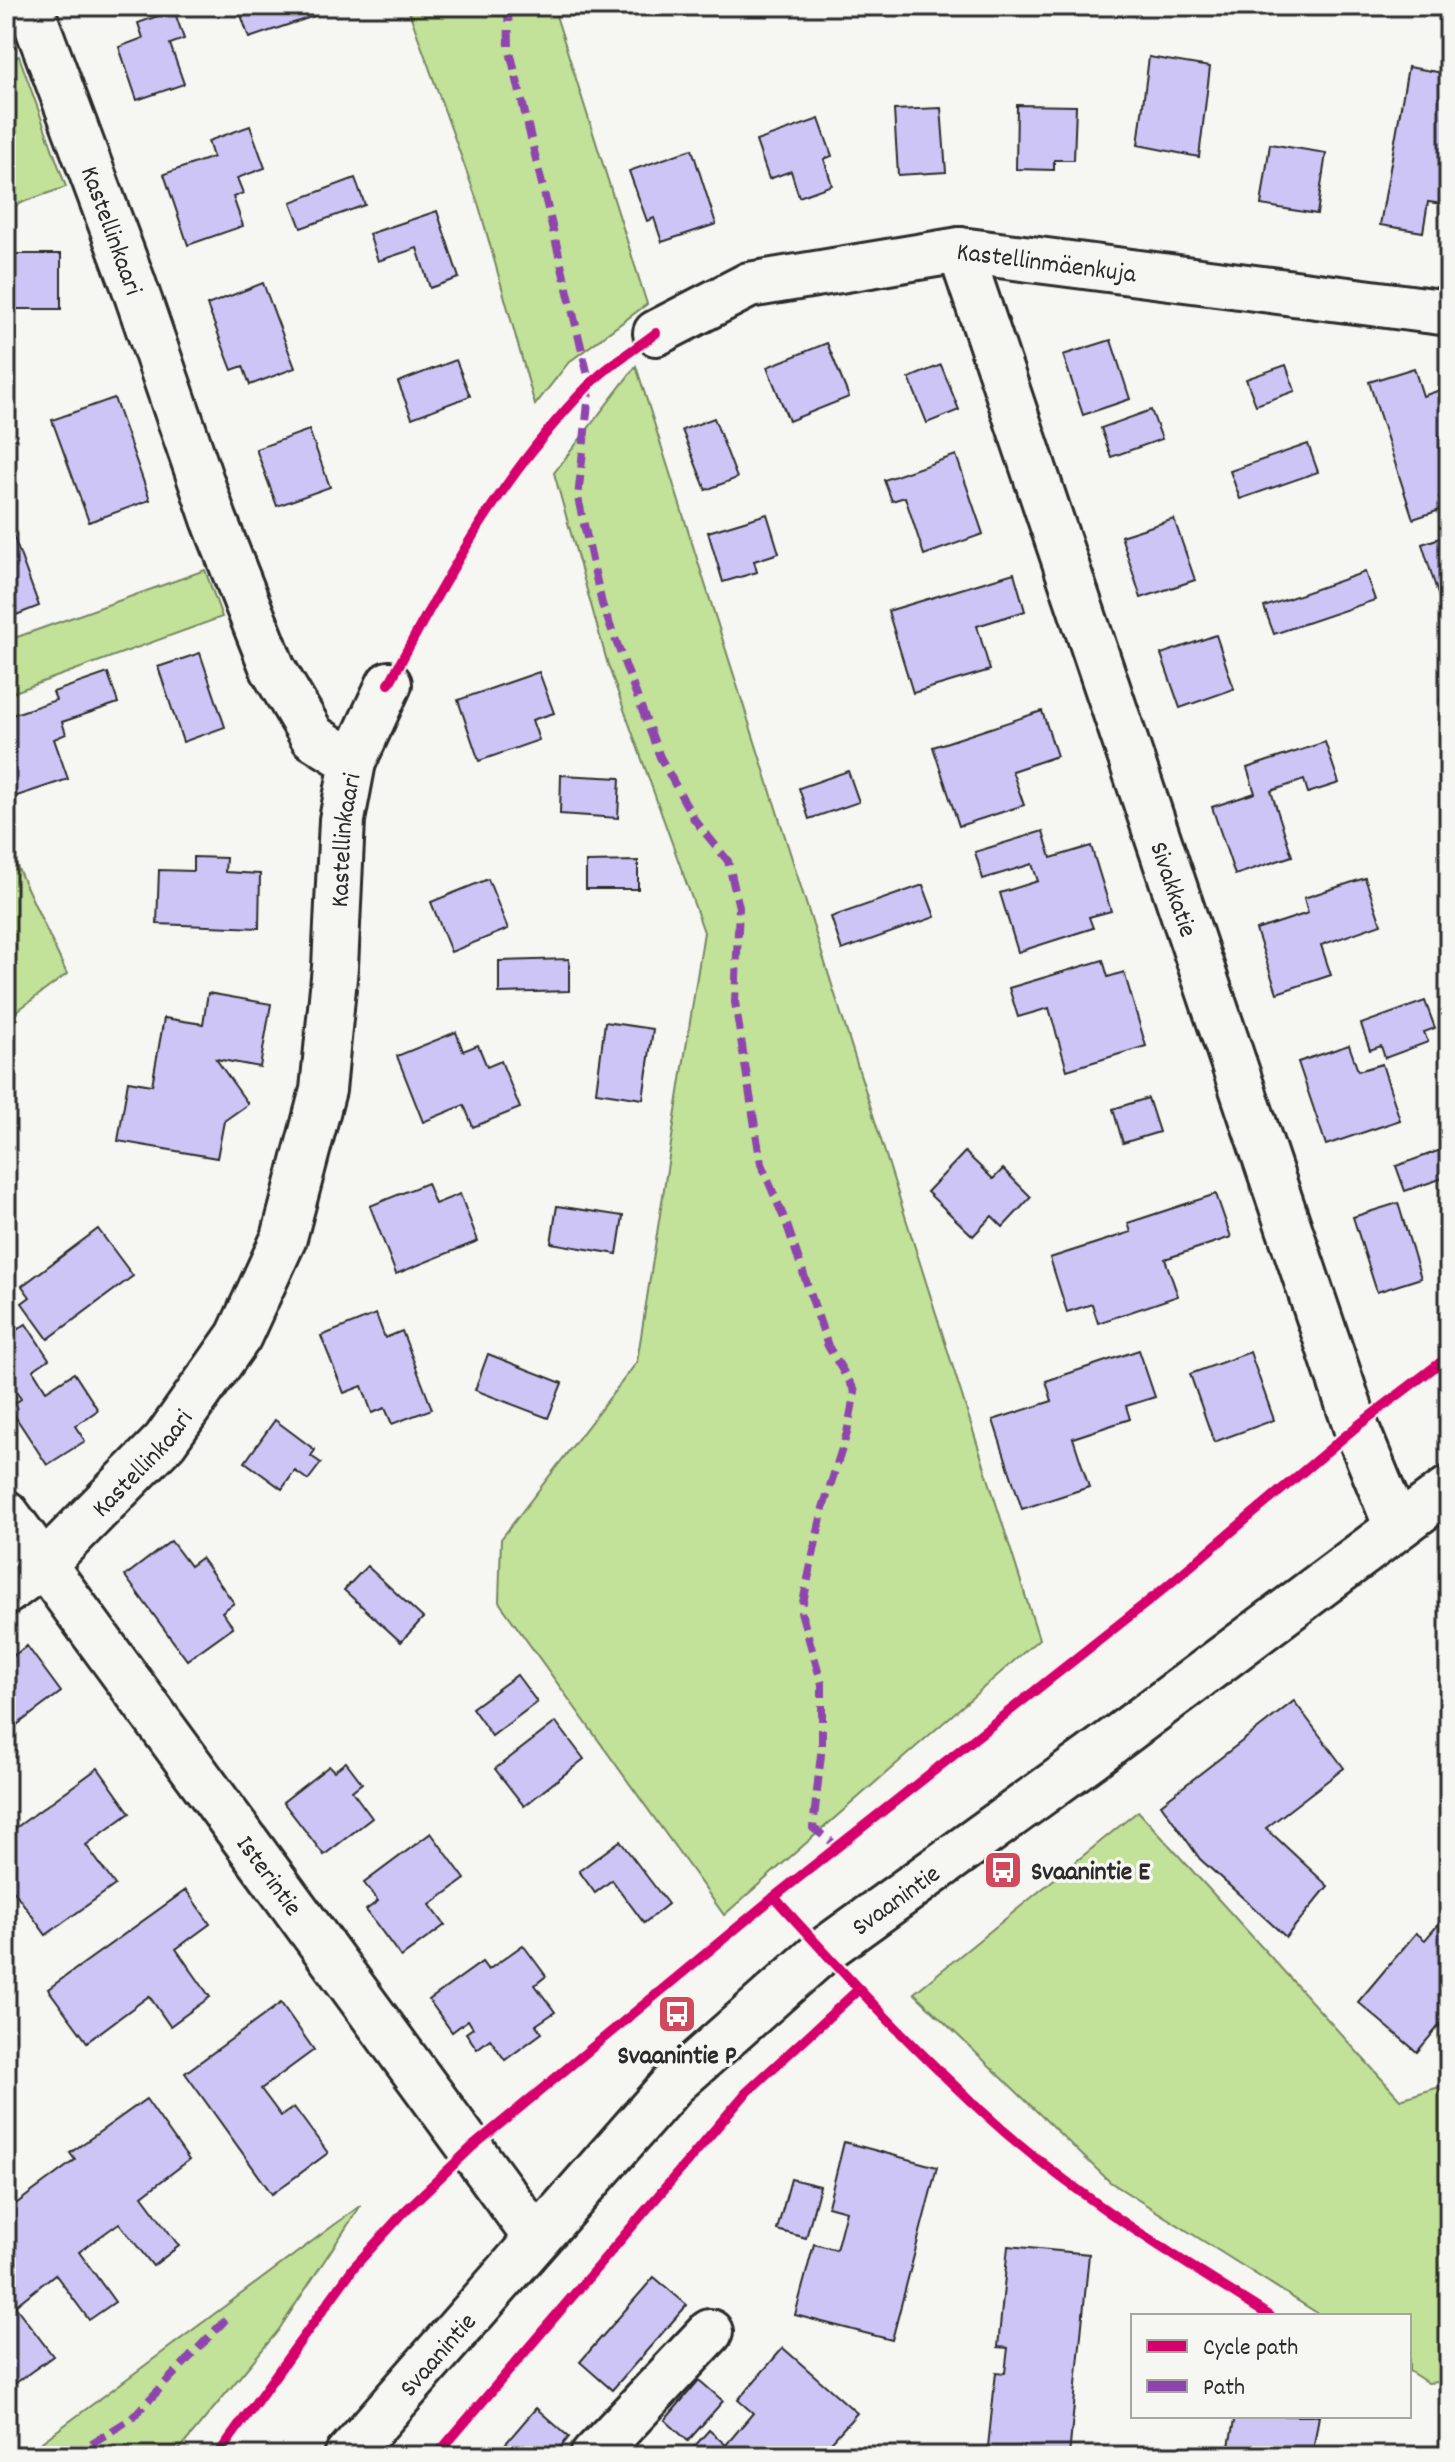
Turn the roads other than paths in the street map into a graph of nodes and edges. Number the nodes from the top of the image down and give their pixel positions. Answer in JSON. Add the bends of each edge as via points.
{"nodes":[{"id":1,"x":30,"y":6,"type":"edge"},
{"id":2,"x":960,"y":250,"type":"junction"},
{"id":3,"x":1449,"y":313,"type":"edge"},
{"id":4,"x":656,"y":333,"type":"dead end"},
{"id":5,"x":389,"y":684,"type":"dead end"},
{"id":6,"x":353,"y":762,"type":"junction"},
{"id":7,"x":1449,"y":1489,"type":"edge"},
{"id":8,"x":6,"y":1513,"type":"edge"},
{"id":9,"x":1396,"y":1525,"type":"junction"},
{"id":10,"x":43,"y":1565,"type":"junction"},
{"id":11,"x":6,"y":1592,"type":"edge"},
{"id":12,"x":536,"y":2238,"type":"junction"},
{"id":13,"x":710,"y":2332,"type":"dead end"},
{"id":14,"x":347,"y":2456,"type":"edge"},
{"id":15,"x":593,"y":2456,"type":"edge"}],
"edges":[{"from":1,"to":6,"type":"street","name":"Kastellinkaari","via":[[273,669],[313,737]]},
{"from":2,"to":3,"type":"street","name":"Kastellinmäenkuja"},
{"from":2,"to":4,"type":"street","name":"Kastellinmäenkuja","via":[[749,285]]},
{"from":2,"to":9,"type":"street","name":"Sivakkatie","via":[[1356,1427]]},
{"from":5,"to":6,"type":"street"},
{"from":6,"to":10,"type":"street","name":"Kastellinkaari","via":[[342,820],[323,1090],[284,1238],[239,1336],[165,1441]]},
{"from":7,"to":9,"type":"street","name":"Svaanintie"},
{"from":8,"to":10,"type":"street","name":"Isterintie"},
{"from":9,"to":12,"type":"street","name":"Svaanintie","via":[[1090,1758],[823,1951],[673,2084]]},
{"from":10,"to":11,"type":"street","name":"Kastellinkaari"},
{"from":10,"to":12,"type":"street","name":"Isterintie"},
{"from":12,"to":14,"type":"street","name":"Svaanintie"},
{"from":13,"to":15,"type":"street"}]}
